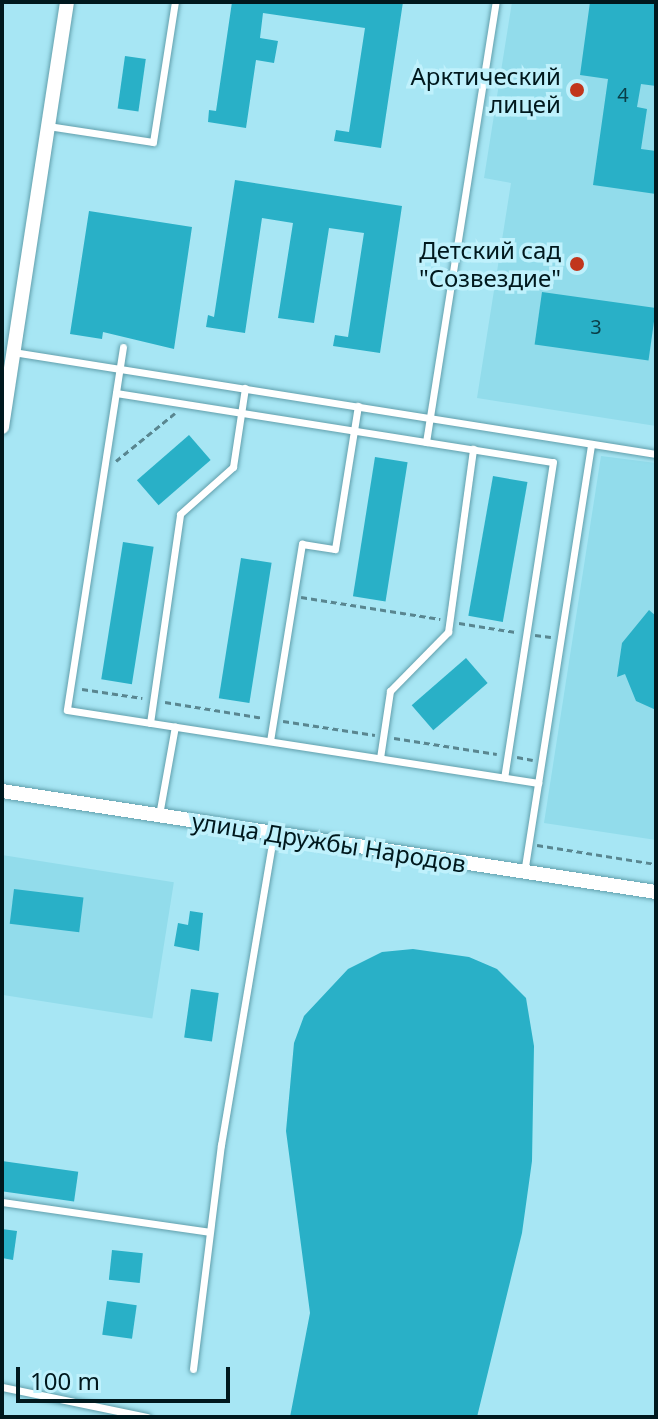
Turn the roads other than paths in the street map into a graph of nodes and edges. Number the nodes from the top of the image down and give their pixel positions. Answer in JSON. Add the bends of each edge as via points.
{"nodes":[{"id":1,"x":67,"y":2,"type":"edge"},
{"id":2,"x":175,"y":2,"type":"edge"},
{"id":3,"x":496,"y":2,"type":"edge"},
{"id":4,"x":48,"y":126,"type":"junction"},
{"id":5,"x":123,"y":347,"type":"dead end"},
{"id":6,"x":13,"y":352,"type":"junction"},
{"id":7,"x":120,"y":368,"type":"junction"},
{"id":8,"x":245,"y":388,"type":"junction"},
{"id":9,"x":116,"y":393,"type":"junction"},
{"id":10,"x":358,"y":406,"type":"junction"},
{"id":11,"x":241,"y":413,"type":"junction"},
{"id":12,"x":430,"y":418,"type":"junction"},
{"id":13,"x":2,"y":427,"type":"edge"},
{"id":14,"x":354,"y":431,"type":"junction"},
{"id":15,"x":426,"y":442,"type":"junction"},
{"id":16,"x":591,"y":445,"type":"junction"},
{"id":17,"x":473,"y":449,"type":"junction"},
{"id":18,"x":656,"y":454,"type":"edge"},
{"id":19,"x":150,"y":723,"type":"junction"},
{"id":20,"x":175,"y":726,"type":"junction"},
{"id":21,"x":270,"y":741,"type":"junction"},
{"id":22,"x":380,"y":758,"type":"junction"},
{"id":23,"x":504,"y":777,"type":"junction"},
{"id":24,"x":538,"y":783,"type":"junction"},
{"id":25,"x":2,"y":791,"type":"edge"},
{"id":26,"x":159,"y":815,"type":"junction"},
{"id":27,"x":274,"y":833,"type":"junction"},
{"id":28,"x":524,"y":873,"type":"junction"},
{"id":29,"x":656,"y":892,"type":"edge"},
{"id":30,"x":2,"y":1202,"type":"edge"},
{"id":31,"x":209,"y":1232,"type":"junction"},
{"id":32,"x":193,"y":1369,"type":"dead end"},
{"id":33,"x":2,"y":1387,"type":"edge"},
{"id":34,"x":147,"y":1417,"type":"edge"}],
"edges":[{"from":1,"to":4,"type":"street"},
{"from":2,"to":4,"type":"lane","via":[[153,142]]},
{"from":3,"to":12,"type":"lane"},
{"from":4,"to":6,"type":"street"},
{"from":5,"to":7,"type":"lane"},
{"from":6,"to":7,"type":"lane"},
{"from":6,"to":13,"type":"street"},
{"from":7,"to":8,"type":"lane"},
{"from":7,"to":9,"type":"lane"},
{"from":8,"to":10,"type":"lane"},
{"from":8,"to":11,"type":"lane"},
{"from":9,"to":11,"type":"lane"},
{"from":9,"to":19,"type":"lane","via":[[67,710]]},
{"from":10,"to":12,"type":"lane"},
{"from":10,"to":14,"type":"lane"},
{"from":11,"to":14,"type":"lane"},
{"from":11,"to":19,"type":"lane","via":[[233,467],[180,514]]},
{"from":12,"to":15,"type":"lane"},
{"from":12,"to":16,"type":"lane"},
{"from":14,"to":15,"type":"lane"},
{"from":14,"to":21,"type":"lane","via":[[335,549],[302,544]]},
{"from":15,"to":17,"type":"lane"},
{"from":16,"to":18,"type":"lane"},
{"from":16,"to":24,"type":"lane"},
{"from":17,"to":22,"type":"lane","via":[[448,632],[390,691]]},
{"from":17,"to":23,"type":"lane","via":[[553,462]]},
{"from":19,"to":20,"type":"lane"},
{"from":20,"to":21,"type":"lane"},
{"from":20,"to":26,"type":"lane"},
{"from":21,"to":22,"type":"lane"},
{"from":22,"to":23,"type":"lane"},
{"from":23,"to":24,"type":"lane"},
{"from":24,"to":28,"type":"lane"},
{"from":25,"to":26,"type":"street","name":"улица Дружбы Народов"},
{"from":26,"to":27,"type":"street","name":"улица Дружбы Народов"},
{"from":27,"to":28,"type":"street","name":"улица Дружбы Народов"},
{"from":27,"to":31,"type":"lane"},
{"from":28,"to":29,"type":"street","name":"улица Дружбы Народов"},
{"from":30,"to":31,"type":"lane"},
{"from":31,"to":32,"type":"lane"},
{"from":33,"to":34,"type":"lane"}]}
